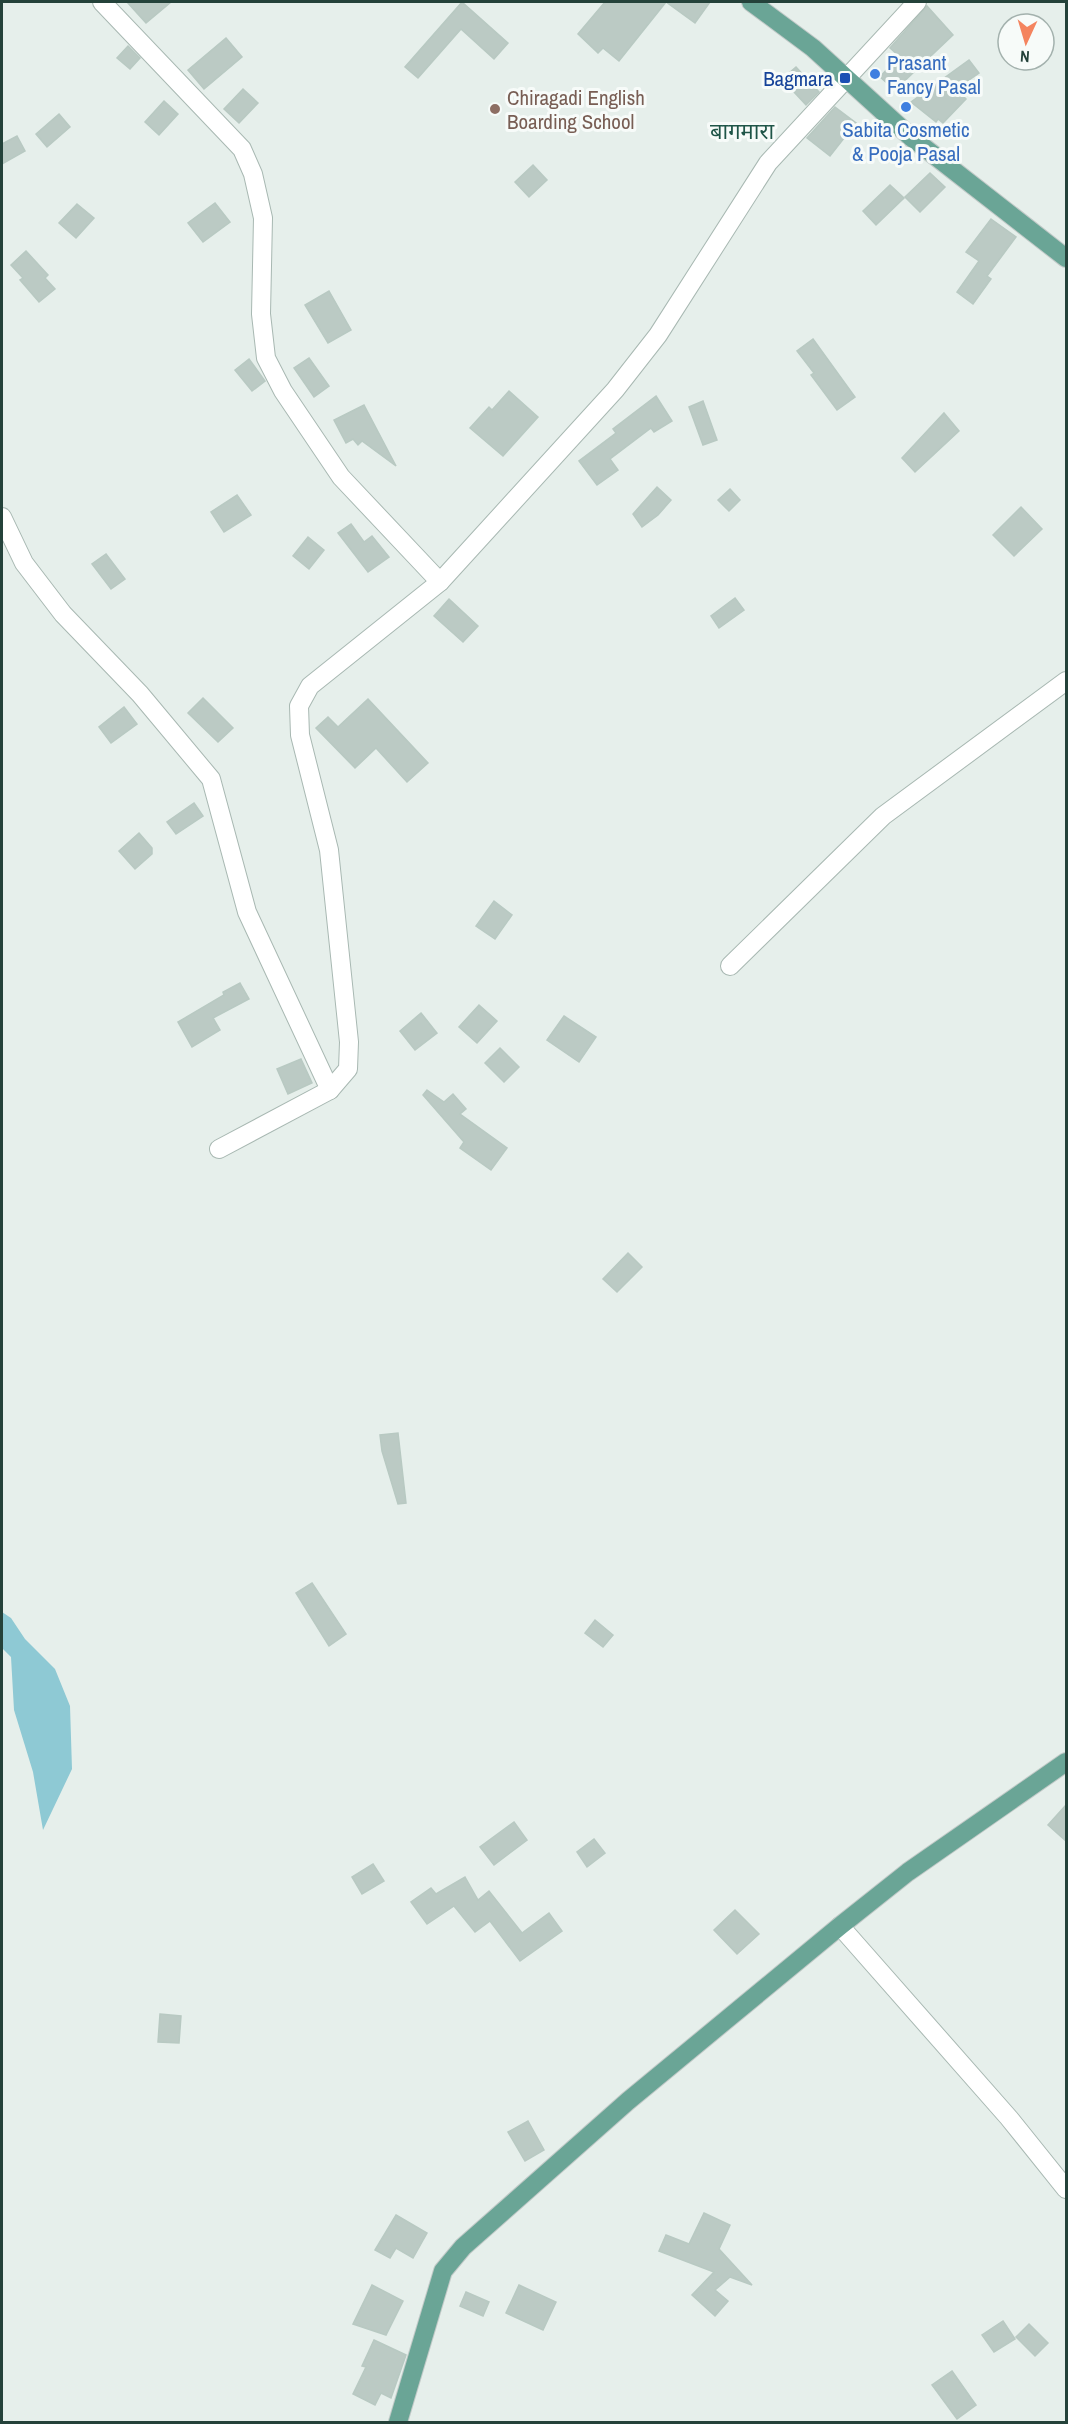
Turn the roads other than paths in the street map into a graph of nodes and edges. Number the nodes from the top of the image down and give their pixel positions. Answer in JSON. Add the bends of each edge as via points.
{"nodes":[{"id":1,"x":102,"y":2,"type":"edge"},
{"id":2,"x":751,"y":2,"type":"edge"},
{"id":3,"x":917,"y":2,"type":"edge"},
{"id":4,"x":845,"y":78,"type":"junction"},
{"id":5,"x":1066,"y":258,"type":"edge"},
{"id":6,"x":2,"y":517,"type":"edge"},
{"id":7,"x":440,"y":582,"type":"junction"},
{"id":8,"x":1066,"y":681,"type":"edge"},
{"id":9,"x":730,"y":966,"type":"dead end"},
{"id":10,"x":330,"y":1090,"type":"junction"},
{"id":11,"x":219,"y":1149,"type":"dead end"},
{"id":12,"x":1066,"y":1762,"type":"edge"},
{"id":13,"x":840,"y":1926,"type":"junction"},
{"id":14,"x":1066,"y":2189,"type":"edge"},
{"id":15,"x":398,"y":2422,"type":"edge"}],
"edges":[{"from":1,"to":7,"type":"street","via":[[242,149],[253,174],[263,218],[261,314],[266,358],[283,391],[341,477]]},
{"from":2,"to":4,"type":"main road","via":[[813,48]]},
{"from":3,"to":4,"type":"street"},
{"from":4,"to":5,"type":"main road","via":[[912,138]]},
{"from":4,"to":7,"type":"street","via":[[768,163],[658,335],[615,390]]},
{"from":6,"to":10,"type":"street","via":[[24,563],[63,614],[140,694],[212,779],[247,912]]},
{"from":7,"to":10,"type":"street","via":[[310,686],[299,706],[300,735],[329,850],[349,1042],[348,1069]]},
{"from":8,"to":9,"type":"street","via":[[884,816]]},
{"from":10,"to":11,"type":"street"},
{"from":12,"to":13,"type":"main road","via":[[908,1872]]},
{"from":13,"to":14,"type":"street","via":[[1009,2118]]},
{"from":13,"to":15,"type":"main road","via":[[628,2101],[450,2261],[440,2282]]}]}
